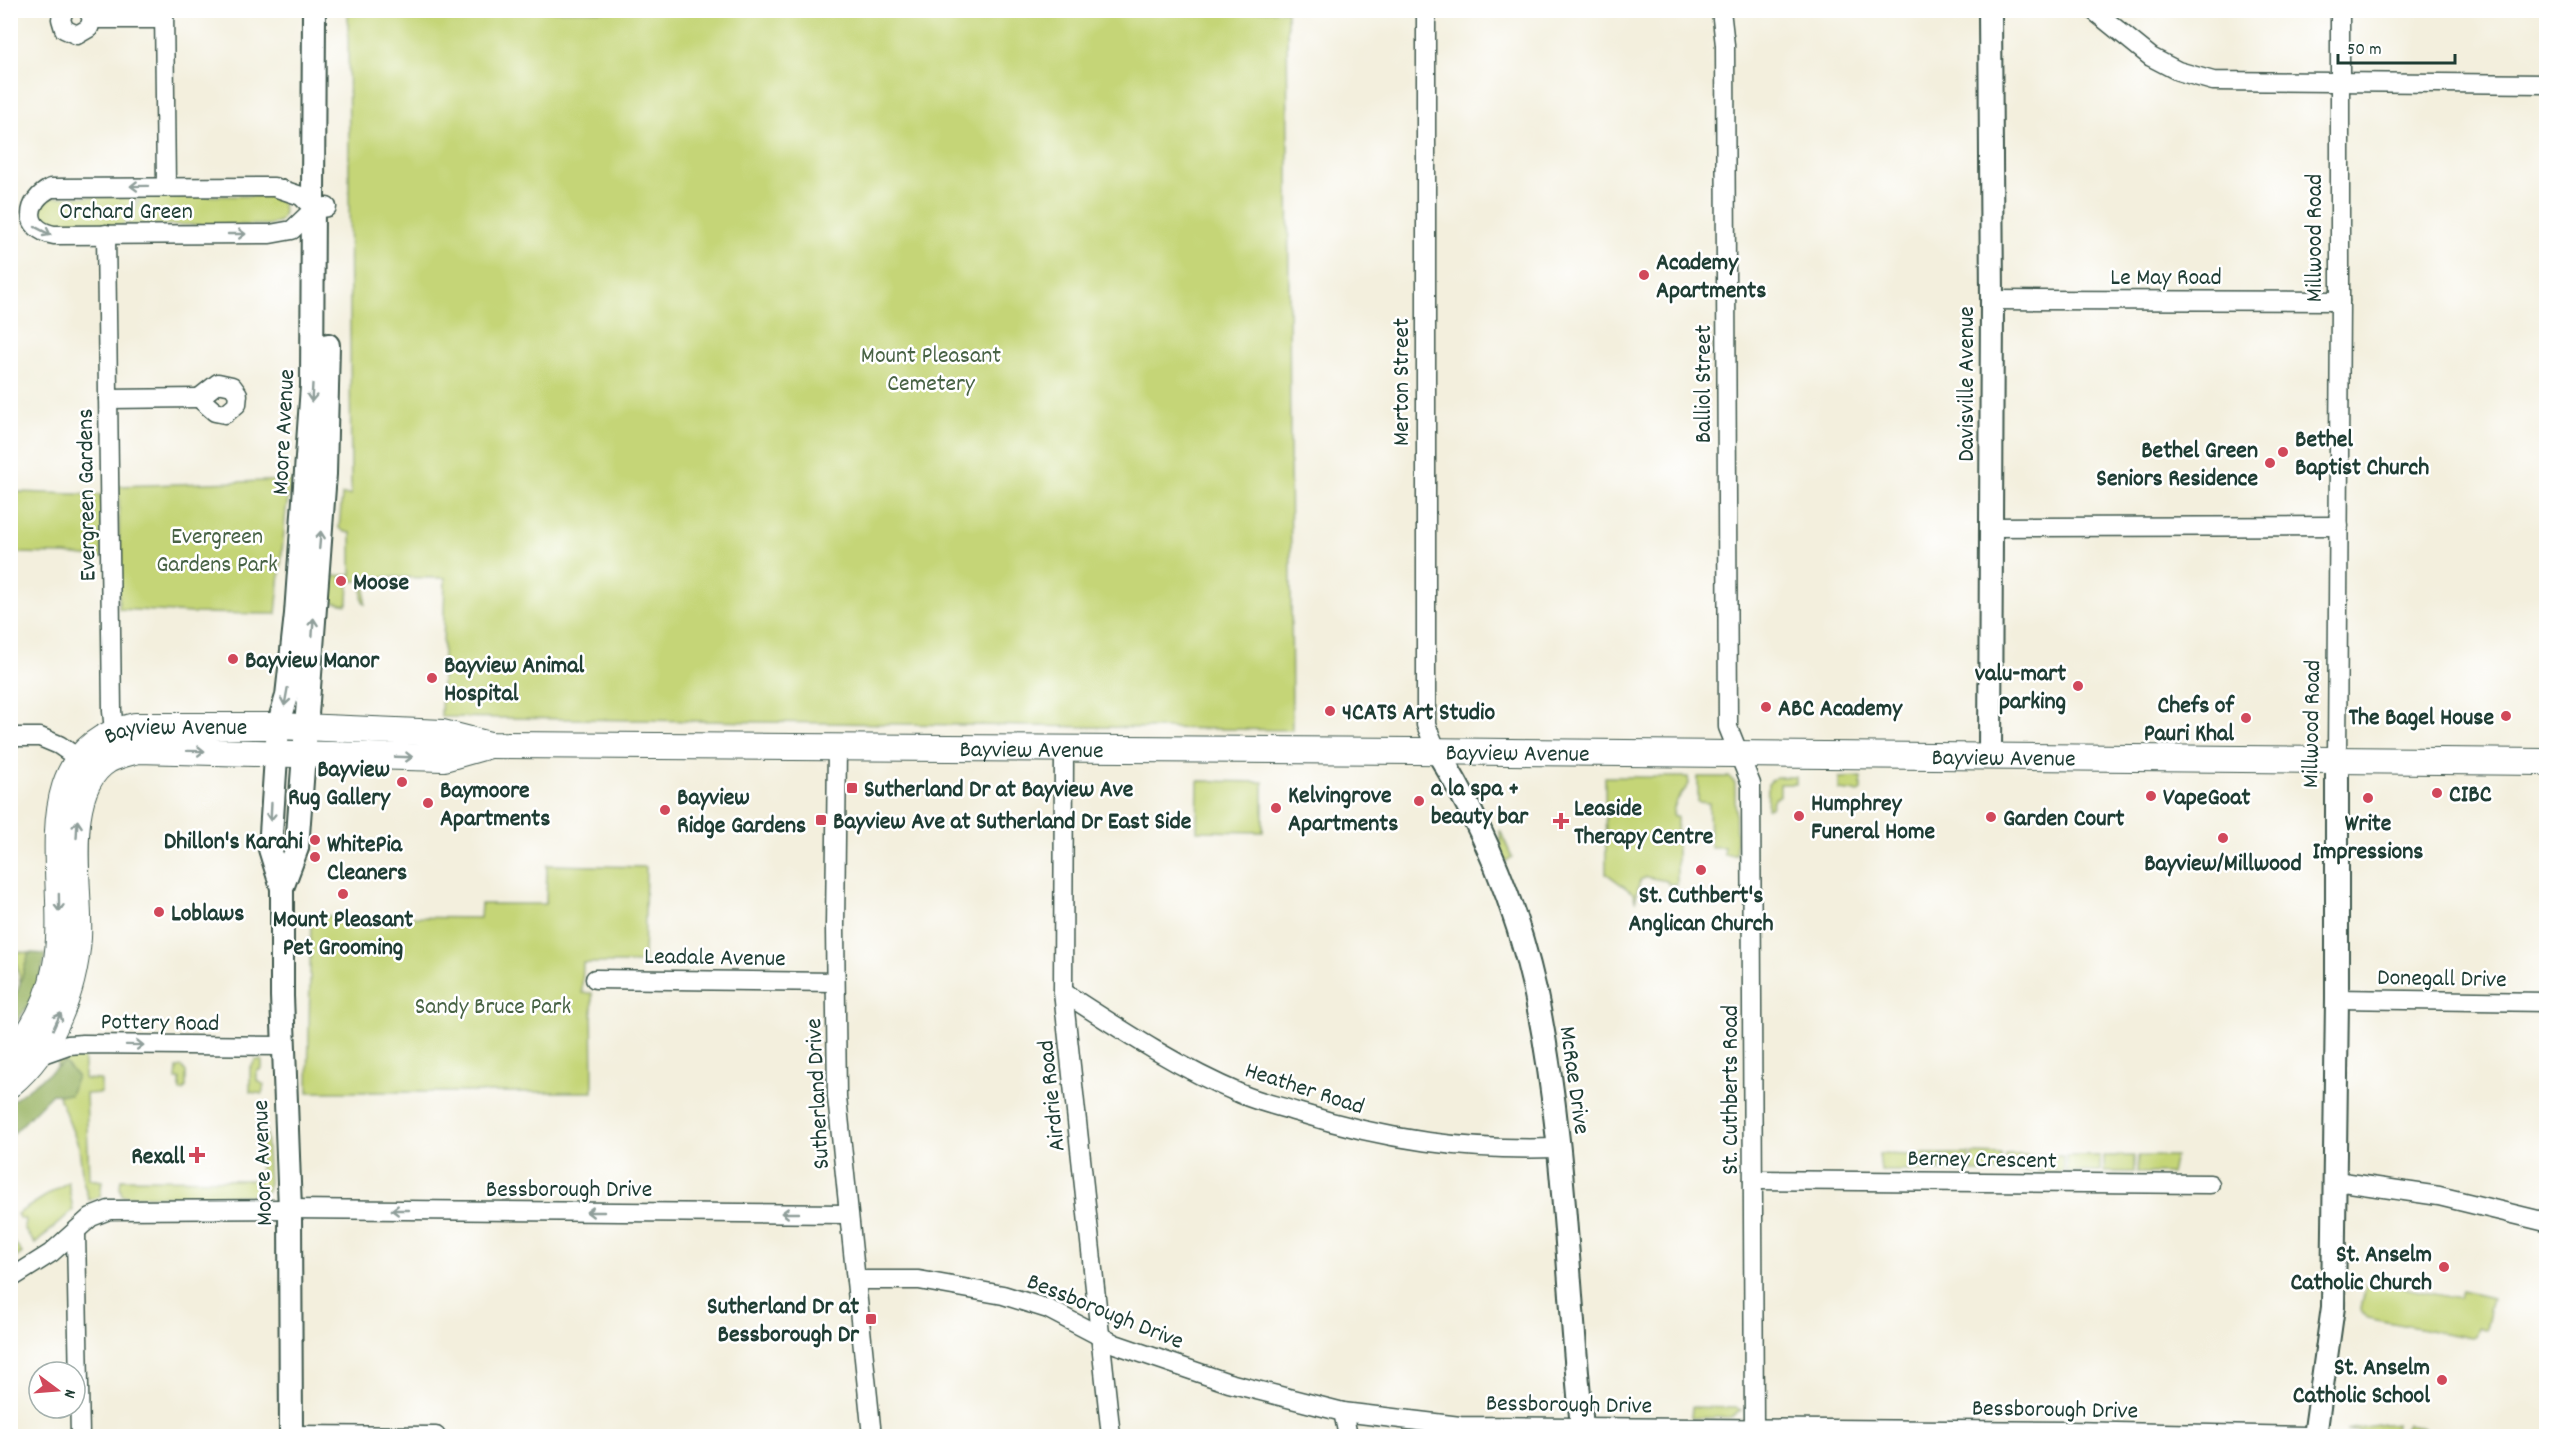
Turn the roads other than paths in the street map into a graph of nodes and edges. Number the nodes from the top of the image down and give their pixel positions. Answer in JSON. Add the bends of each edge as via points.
{"nodes":[{"id":1,"x":64,"y":10,"type":"edge"},
{"id":2,"x":314,"y":10,"type":"edge"},
{"id":3,"x":326,"y":10,"type":"edge"},
{"id":4,"x":1426,"y":10,"type":"edge"},
{"id":5,"x":1721,"y":10,"type":"edge"},
{"id":6,"x":1990,"y":10,"type":"edge"},
{"id":7,"x":2093,"y":10,"type":"edge"},
{"id":8,"x":2340,"y":10,"type":"edge"},
{"id":9,"x":90,"y":15,"type":"edge"},
{"id":10,"x":164,"y":15,"type":"edge"},
{"id":11,"x":2339,"y":83,"type":"junction"},
{"id":12,"x":2547,"y":84,"type":"edge"},
{"id":13,"x":166,"y":186,"type":"junction"},
{"id":14,"x":321,"y":208,"type":"junction"},
{"id":15,"x":106,"y":234,"type":"junction"},
{"id":16,"x":1992,"y":300,"type":"junction"},
{"id":17,"x":2340,"y":301,"type":"junction"},
{"id":18,"x":199,"y":398,"type":"dead end"},
{"id":19,"x":108,"y":399,"type":"junction"},
{"id":20,"x":2339,"y":526,"type":"junction"},
{"id":21,"x":1992,"y":527,"type":"junction"},
{"id":22,"x":306,"y":598,"type":"junction"},
{"id":23,"x":278,"y":726,"type":"junction"},
{"id":24,"x":306,"y":727,"type":"junction"},
{"id":25,"x":10,"y":737,"type":"edge"},
{"id":26,"x":118,"y":742,"type":"junction"},
{"id":27,"x":490,"y":745,"type":"junction"},
{"id":28,"x":837,"y":747,"type":"junction"},
{"id":29,"x":1064,"y":749,"type":"junction"},
{"id":30,"x":1437,"y":751,"type":"junction"},
{"id":31,"x":275,"y":754,"type":"junction"},
{"id":32,"x":304,"y":754,"type":"junction"},
{"id":33,"x":1739,"y":755,"type":"junction"},
{"id":34,"x":1989,"y":757,"type":"junction"},
{"id":35,"x":2337,"y":759,"type":"junction"},
{"id":36,"x":2547,"y":762,"type":"edge"},
{"id":37,"x":87,"y":764,"type":"junction"},
{"id":38,"x":282,"y":888,"type":"junction"},
{"id":39,"x":596,"y":979,"type":"dead end"},
{"id":40,"x":835,"y":981,"type":"junction"},
{"id":41,"x":1063,"y":992,"type":"junction"},
{"id":42,"x":2337,"y":999,"type":"junction"},
{"id":43,"x":2547,"y":1002,"type":"edge"},
{"id":44,"x":284,"y":1046,"type":"junction"},
{"id":45,"x":37,"y":1056,"type":"junction"},
{"id":46,"x":10,"y":1058,"type":"edge"},
{"id":47,"x":10,"y":1084,"type":"edge"},
{"id":48,"x":1558,"y":1148,"type":"junction"},
{"id":49,"x":1753,"y":1180,"type":"junction"},
{"id":50,"x":2336,"y":1181,"type":"junction"},
{"id":51,"x":2210,"y":1184,"type":"dead end"},
{"id":52,"x":290,"y":1209,"type":"junction"},
{"id":53,"x":849,"y":1214,"type":"junction"},
{"id":54,"x":2547,"y":1222,"type":"edge"},
{"id":55,"x":76,"y":1233,"type":"junction"},
{"id":56,"x":10,"y":1279,"type":"edge"},
{"id":57,"x":856,"y":1280,"type":"junction"},
{"id":58,"x":1100,"y":1334,"type":"junction"},
{"id":59,"x":1343,"y":1412,"type":"junction"},
{"id":60,"x":1754,"y":1428,"type":"junction"},
{"id":61,"x":1582,"y":1432,"type":"edge"},
{"id":62,"x":1832,"y":1434,"type":"edge"},
{"id":63,"x":291,"y":1436,"type":"edge"},
{"id":64,"x":80,"y":1437,"type":"edge"},
{"id":65,"x":436,"y":1437,"type":"edge"},
{"id":66,"x":872,"y":1437,"type":"edge"},
{"id":67,"x":1111,"y":1437,"type":"edge"},
{"id":68,"x":1348,"y":1437,"type":"edge"},
{"id":69,"x":2305,"y":1437,"type":"edge"},
{"id":70,"x":2315,"y":1437,"type":"edge"}],
"edges":[{"from":1,"to":9,"type":"street","via":[[62,24],[72,34],[86,32]]},
{"from":2,"to":14,"type":"street","name":"Moore Avenue"},
{"from":3,"to":14,"type":"street","name":"Moore Avenue"},
{"from":4,"to":30,"type":"street","name":"Merton Street","via":[[1425,725]]},
{"from":5,"to":33,"type":"street","name":"Balliol Street","via":[[1725,45],[1728,727]]},
{"from":6,"to":16,"type":"street","name":"Davisville Avenue"},
{"from":7,"to":11,"type":"street","via":[[2151,57],[2193,76],[2237,83]]},
{"from":8,"to":11,"type":"street","name":"Millwood Road"},
{"from":9,"to":10,"type":"street"},
{"from":10,"to":13,"type":"street"},
{"from":11,"to":12,"type":"street"},
{"from":11,"to":17,"type":"street","name":"Millwood Road"},
{"from":13,"to":14,"type":"street","name":"Orchard Green","via":[[274,187]]},
{"from":13,"to":15,"type":"street","name":"Orchard Green","one_way":true,"via":[[51,188],[39,194],[32,205],[34,225],[42,233]]},
{"from":15,"to":14,"type":"street","name":"Orchard Green","one_way":true,"via":[[270,234],[292,230]]},
{"from":14,"to":22,"type":"street","name":"Moore Avenue"},
{"from":15,"to":19,"type":"street","name":"Evergreen Gardens"},
{"from":16,"to":17,"type":"street","name":"Le May Road"},
{"from":16,"to":21,"type":"street","name":"Davisville Avenue"},
{"from":17,"to":20,"type":"street","name":"Millwood Road"},
{"from":18,"to":19,"type":"street"},
{"from":19,"to":26,"type":"street","name":"Evergreen Gardens","via":[[112,711]]},
{"from":20,"to":21,"type":"street"},
{"from":20,"to":35,"type":"street","name":"Millwood Road"},
{"from":21,"to":34,"type":"street","name":"Davisville Avenue"},
{"from":22,"to":23,"type":"street","name":"Moore Avenue","one_way":true},
{"from":24,"to":22,"type":"street","name":"Moore Avenue","one_way":true},
{"from":23,"to":24,"type":"main road","name":"Bayview Avenue"},
{"from":23,"to":26,"type":"main road","name":"Bayview Avenue","via":[[135,726]]},
{"from":23,"to":31,"type":"street","name":"Moore Avenue"},
{"from":24,"to":27,"type":"main road","name":"Bayview Avenue","via":[[443,733]]},
{"from":24,"to":32,"type":"street","name":"Moore Avenue"},
{"from":25,"to":37,"type":"street","via":[[40,737]]},
{"from":26,"to":31,"type":"main road","name":"Bayview Avenue","one_way":true,"via":[[138,750]]},
{"from":26,"to":37,"type":"main road","name":"Bayview Avenue","via":[[107,760]]},
{"from":27,"to":28,"type":"main road","name":"Bayview Avenue"},
{"from":32,"to":27,"type":"main road","name":"Bayview Avenue","one_way":true,"via":[[444,758]]},
{"from":28,"to":29,"type":"main road","name":"Bayview Avenue"},
{"from":28,"to":40,"type":"street","name":"Sutherland Drive"},
{"from":29,"to":30,"type":"main road","name":"Bayview Avenue"},
{"from":29,"to":41,"type":"street","name":"Airdrie Road"},
{"from":30,"to":33,"type":"main road","name":"Bayview Avenue"},
{"from":30,"to":48,"type":"street","name":"McRae Drive","via":[[1479,828],[1515,919],[1548,1063]]},
{"from":31,"to":32,"type":"main road","name":"Bayview Avenue"},
{"from":31,"to":38,"type":"street","name":"Moore Avenue","one_way":true,"via":[[270,849]]},
{"from":32,"to":38,"type":"street","name":"Moore Avenue","via":[[297,848]]},
{"from":33,"to":34,"type":"main road","name":"Bayview Avenue"},
{"from":33,"to":49,"type":"street","name":"St. Cuthberts Road","via":[[1751,784]]},
{"from":34,"to":35,"type":"main road","name":"Bayview Avenue"},
{"from":35,"to":36,"type":"main road","name":"Bayview Avenue"},
{"from":35,"to":42,"type":"street","name":"Millwood Road"},
{"from":45,"to":37,"type":"main road","name":"Bayview Avenue","one_way":true,"via":[[63,1007],[73,971],[78,938],[77,833]]},
{"from":37,"to":46,"type":"main road","name":"Bayview Avenue","one_way":true,"via":[[63,791],[59,804],[60,935],[56,965],[36,1022]]},
{"from":38,"to":44,"type":"street","name":"Moore Avenue"},
{"from":39,"to":40,"type":"street","name":"Leadale Avenue"},
{"from":40,"to":53,"type":"street","name":"Sutherland Drive","via":[[837,1097]]},
{"from":41,"to":48,"type":"street","name":"Heather Road","via":[[1198,1074],[1243,1095],[1303,1114],[1410,1142]]},
{"from":41,"to":58,"type":"street","name":"Airdrie Road"},
{"from":42,"to":43,"type":"street","name":"Donegall Drive"},
{"from":42,"to":50,"type":"street","name":"Millwood Road"},
{"from":45,"to":44,"type":"street","name":"Pottery Road","one_way":true,"via":[[83,1044]]},
{"from":44,"to":52,"type":"street","name":"Moore Avenue"},
{"from":45,"to":47,"type":"main road","name":"Bayview Avenue"},
{"from":48,"to":61,"type":"street","name":"McRae Drive"},
{"from":49,"to":51,"type":"street","name":"Berney Crescent"},
{"from":49,"to":60,"type":"street","name":"St. Cuthberts Road"},
{"from":50,"to":54,"type":"street","via":[[2439,1196]]},
{"from":50,"to":70,"type":"street","name":"Millwood Road","via":[[2333,1308]]},
{"from":53,"to":52,"type":"street","name":"Bessborough Drive","one_way":true},
{"from":52,"to":55,"type":"street","name":"Bessborough Drive","via":[[108,1210],[91,1217]]},
{"from":52,"to":63,"type":"street","name":"Moore Avenue"},
{"from":53,"to":57,"type":"street","name":"Sutherland Drive"},
{"from":55,"to":56,"type":"street","name":"Bessborough Drive"},
{"from":55,"to":64,"type":"street"},
{"from":57,"to":58,"type":"street","name":"Bessborough Drive","via":[[919,1280],[1004,1295],[1048,1309]]},
{"from":57,"to":66,"type":"street","name":"Sutherland Drive"},
{"from":58,"to":59,"type":"street","name":"Bessborough Drive","via":[[1114,1344],[1229,1383]]},
{"from":58,"to":67,"type":"street","name":"Airdrie Road"},
{"from":59,"to":61,"type":"street","name":"Bessborough Drive","via":[[1460,1426]]},
{"from":59,"to":68,"type":"street"},
{"from":60,"to":61,"type":"street","name":"Bessborough Drive"},
{"from":60,"to":62,"type":"street","name":"Bessborough Drive"},
{"from":62,"to":69,"type":"street","name":"Bessborough Drive","via":[[2057,1431]]},
{"from":63,"to":65,"type":"street"}]}
